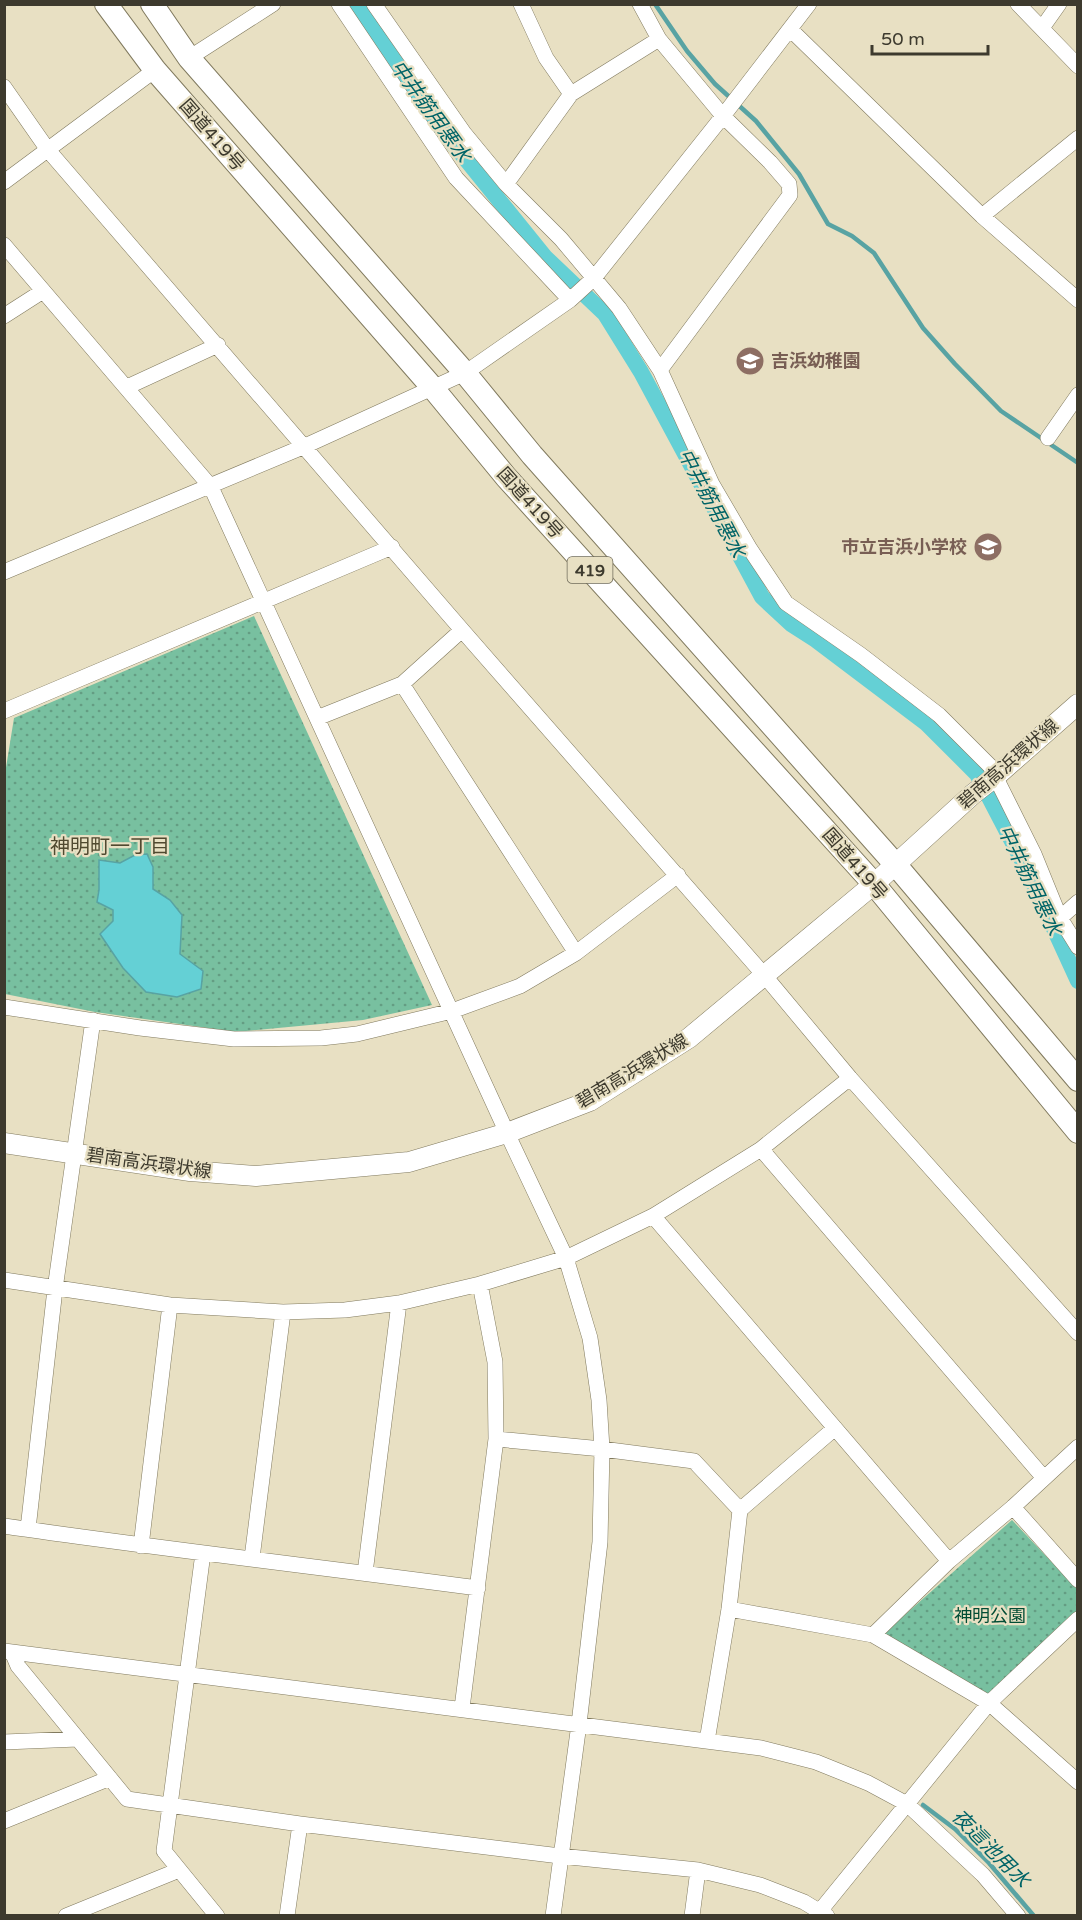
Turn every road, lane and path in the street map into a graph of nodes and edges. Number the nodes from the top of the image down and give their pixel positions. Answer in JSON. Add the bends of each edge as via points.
{"nodes":[{"id":1,"x":106,"y":4,"type":"edge"},
{"id":2,"x":152,"y":4,"type":"edge"},
{"id":3,"x":339,"y":4,"type":"edge"},
{"id":4,"x":374,"y":4,"type":"edge"},
{"id":5,"x":521,"y":4,"type":"edge"},
{"id":6,"x":640,"y":4,"type":"edge"},
{"id":7,"x":809,"y":4,"type":"edge"},
{"id":8,"x":1018,"y":4,"type":"edge"},
{"id":9,"x":1059,"y":4,"type":"edge"},
{"id":10,"x":267,"y":6,"type":"edge"},
{"id":11,"x":1041,"y":28,"type":"junction"},
{"id":12,"x":790,"y":29,"type":"junction"},
{"id":13,"x":659,"y":39,"type":"junction"},
{"id":14,"x":189,"y":58,"type":"junction"},
{"id":15,"x":1077,"y":66,"type":"edge"},
{"id":16,"x":155,"y":70,"type":"junction"},
{"id":17,"x":4,"y":87,"type":"edge"},
{"id":18,"x":571,"y":94,"type":"junction"},
{"id":19,"x":725,"y":113,"type":"junction"},
{"id":20,"x":1077,"y":138,"type":"edge"},
{"id":21,"x":48,"y":150,"type":"junction"},
{"id":22,"x":4,"y":182,"type":"edge"},
{"id":23,"x":506,"y":184,"type":"junction"},
{"id":24,"x":982,"y":216,"type":"junction"},
{"id":25,"x":4,"y":245,"type":"edge"},
{"id":26,"x":591,"y":281,"type":"junction"},
{"id":27,"x":43,"y":291,"type":"junction"},
{"id":28,"x":572,"y":298,"type":"junction"},
{"id":29,"x":1077,"y":300,"type":"edge"},
{"id":30,"x":4,"y":316,"type":"edge"},
{"id":31,"x":218,"y":345,"type":"junction"},
{"id":32,"x":660,"y":370,"type":"junction"},
{"id":33,"x":465,"y":373,"type":"junction"},
{"id":34,"x":127,"y":387,"type":"junction"},
{"id":35,"x":432,"y":387,"type":"junction"},
{"id":36,"x":1077,"y":395,"type":"edge"},
{"id":37,"x":1048,"y":438,"type":"dead end"},
{"id":38,"x":305,"y":446,"type":"junction"},
{"id":39,"x":211,"y":487,"type":"junction"},
{"id":40,"x":392,"y":547,"type":"junction"},
{"id":41,"x":4,"y":572,"type":"edge"},
{"id":42,"x":264,"y":601,"type":"junction"},
{"id":43,"x":462,"y":630,"type":"junction"},
{"id":44,"x":402,"y":684,"type":"junction"},
{"id":45,"x":1077,"y":704,"type":"edge"},
{"id":46,"x":4,"y":711,"type":"edge"},
{"id":47,"x":317,"y":718,"type":"junction"},
{"id":48,"x":995,"y":777,"type":"junction"},
{"id":49,"x":895,"y":864,"type":"junction"},
{"id":50,"x":678,"y":875,"type":"junction"},
{"id":51,"x":874,"y":884,"type":"junction"},
{"id":52,"x":1077,"y":902,"type":"edge"},
{"id":53,"x":1060,"y":918,"type":"junction"},
{"id":54,"x":1077,"y":947,"type":"edge"},
{"id":55,"x":576,"y":953,"type":"junction"},
{"id":56,"x":764,"y":975,"type":"junction"},
{"id":57,"x":4,"y":1006,"type":"edge"},
{"id":58,"x":452,"y":1011,"type":"junction"},
{"id":59,"x":93,"y":1020,"type":"junction"},
{"id":60,"x":850,"y":1078,"type":"junction"},
{"id":61,"x":1077,"y":1080,"type":"edge"},
{"id":62,"x":1077,"y":1132,"type":"edge"},
{"id":63,"x":507,"y":1133,"type":"junction"},
{"id":64,"x":4,"y":1143,"type":"edge"},
{"id":65,"x":761,"y":1149,"type":"junction"},
{"id":66,"x":76,"y":1153,"type":"junction"},
{"id":67,"x":653,"y":1216,"type":"junction"},
{"id":68,"x":566,"y":1258,"type":"junction"},
{"id":69,"x":4,"y":1280,"type":"edge"},
{"id":70,"x":480,"y":1284,"type":"junction"},
{"id":71,"x":55,"y":1289,"type":"junction"},
{"id":72,"x":399,"y":1303,"type":"junction"},
{"id":73,"x":170,"y":1305,"type":"junction"},
{"id":74,"x":283,"y":1312,"type":"junction"},
{"id":75,"x":1077,"y":1333,"type":"edge"},
{"id":76,"x":835,"y":1428,"type":"junction"},
{"id":77,"x":496,"y":1439,"type":"junction"},
{"id":78,"x":1077,"y":1447,"type":"edge"},
{"id":79,"x":602,"y":1449,"type":"junction"},
{"id":80,"x":1044,"y":1478,"type":"junction"},
{"id":81,"x":1013,"y":1507,"type":"junction"},
{"id":82,"x":740,"y":1510,"type":"junction"},
{"id":83,"x":4,"y":1526,"type":"edge"},
{"id":84,"x":28,"y":1530,"type":"junction"},
{"id":85,"x":141,"y":1546,"type":"junction"},
{"id":86,"x":203,"y":1553,"type":"junction"},
{"id":87,"x":252,"y":1558,"type":"junction"},
{"id":88,"x":949,"y":1561,"type":"junction"},
{"id":89,"x":365,"y":1573,"type":"junction"},
{"id":90,"x":1077,"y":1580,"type":"edge"},
{"id":91,"x":478,"y":1588,"type":"junction"},
{"id":92,"x":729,"y":1609,"type":"junction"},
{"id":93,"x":1077,"y":1619,"type":"edge"},
{"id":94,"x":873,"y":1635,"type":"junction"},
{"id":95,"x":8,"y":1652,"type":"edge"},
{"id":96,"x":187,"y":1674,"type":"junction"},
{"id":97,"x":989,"y":1703,"type":"junction"},
{"id":98,"x":462,"y":1708,"type":"junction"},
{"id":99,"x":579,"y":1724,"type":"junction"},
{"id":100,"x":78,"y":1739,"type":"junction"},
{"id":101,"x":707,"y":1741,"type":"junction"},
{"id":102,"x":4,"y":1742,"type":"edge"},
{"id":103,"x":110,"y":1778,"type":"junction"},
{"id":104,"x":1077,"y":1782,"type":"edge"},
{"id":105,"x":169,"y":1804,"type":"junction"},
{"id":106,"x":907,"y":1804,"type":"junction"},
{"id":107,"x":4,"y":1821,"type":"edge"},
{"id":108,"x":300,"y":1824,"type":"junction"},
{"id":109,"x":560,"y":1856,"type":"junction"},
{"id":110,"x":179,"y":1870,"type":"junction"},
{"id":111,"x":698,"y":1870,"type":"junction"},
{"id":112,"x":822,"y":1914,"type":"edge"},
{"id":113,"x":66,"y":1916,"type":"edge"},
{"id":114,"x":217,"y":1916,"type":"edge"},
{"id":115,"x":287,"y":1916,"type":"edge"},
{"id":116,"x":553,"y":1916,"type":"edge"},
{"id":117,"x":692,"y":1916,"type":"edge"},
{"id":118,"x":1018,"y":1916,"type":"edge"}],
"edges":[{"from":1,"to":16,"type":"highway","name":"国道419号","number":"419"},
{"from":2,"to":14,"type":"highway","name":"国道419号","number":"419"},
{"from":3,"to":28,"type":"street","via":[[456,178]]},
{"from":4,"to":23,"type":"street","via":[[464,133]]},
{"from":5,"to":18,"type":"street","via":[[546,58]]},
{"from":6,"to":13,"type":"street"},
{"from":7,"to":12,"type":"street"},
{"from":8,"to":11,"type":"street"},
{"from":9,"to":11,"type":"street"},
{"from":10,"to":14,"type":"street"},
{"from":11,"to":15,"type":"street"},
{"from":12,"to":19,"type":"street"},
{"from":12,"to":24,"type":"street"},
{"from":13,"to":18,"type":"street"},
{"from":13,"to":19,"type":"street"},
{"from":14,"to":33,"type":"highway","name":"国道419号","number":"419"},
{"from":16,"to":21,"type":"street"},
{"from":16,"to":35,"type":"highway","name":"国道419号","number":"419"},
{"from":17,"to":21,"type":"street"},
{"from":18,"to":23,"type":"street"},
{"from":19,"to":26,"type":"street"},
{"from":19,"to":32,"type":"street","via":[[789,184],[790,195]]},
{"from":20,"to":24,"type":"street"},
{"from":21,"to":22,"type":"street"},
{"from":21,"to":31,"type":"street"},
{"from":23,"to":26,"type":"street","via":[[561,239]]},
{"from":24,"to":29,"type":"street"},
{"from":25,"to":27,"type":"street"},
{"from":26,"to":28,"type":"street"},
{"from":26,"to":32,"type":"street","via":[[636,331]]},
{"from":27,"to":30,"type":"street"},
{"from":27,"to":34,"type":"street"},
{"from":28,"to":33,"type":"street"},
{"from":31,"to":34,"type":"street"},
{"from":31,"to":38,"type":"street"},
{"from":32,"to":48,"type":"street","via":[[712,484],[786,603],[939,715],[990,766]]},
{"from":33,"to":35,"type":"street"},
{"from":33,"to":49,"type":"highway","name":"国道419号","number":"419","via":[[532,455]]},
{"from":34,"to":39,"type":"street"},
{"from":35,"to":38,"type":"street"},
{"from":35,"to":51,"type":"highway","name":"国道419号","number":"419","via":[[506,477]]},
{"from":36,"to":37,"type":"street"},
{"from":38,"to":39,"type":"street"},
{"from":38,"to":40,"type":"street"},
{"from":39,"to":41,"type":"street"},
{"from":39,"to":42,"type":"street"},
{"from":40,"to":42,"type":"street"},
{"from":40,"to":43,"type":"street"},
{"from":42,"to":46,"type":"street"},
{"from":42,"to":47,"type":"street"},
{"from":43,"to":44,"type":"street"},
{"from":43,"to":50,"type":"street"},
{"from":44,"to":47,"type":"street"},
{"from":44,"to":55,"type":"street"},
{"from":45,"to":48,"type":"main road","name":"碧南高浜環状線"},
{"from":47,"to":58,"type":"street"},
{"from":48,"to":49,"type":"main road","name":"碧南高浜環状線"},
{"from":48,"to":53,"type":"street","via":[[1034,854]]},
{"from":49,"to":51,"type":"main road","name":"碧南高浜環状線"},
{"from":49,"to":61,"type":"highway","name":"国道419号","number":"419"},
{"from":50,"to":55,"type":"street"},
{"from":50,"to":56,"type":"street"},
{"from":51,"to":56,"type":"main road","name":"碧南高浜環状線"},
{"from":51,"to":62,"type":"highway","name":"国道419号","number":"419"},
{"from":52,"to":53,"type":"street"},
{"from":53,"to":54,"type":"street"},
{"from":55,"to":58,"type":"street","via":[[520,986]]},
{"from":56,"to":60,"type":"street"},
{"from":56,"to":63,"type":"main road","name":"碧南高浜環状線","via":[[689,1038],[590,1101]]},
{"from":57,"to":59,"type":"street"},
{"from":58,"to":59,"type":"street","via":[[357,1034],[256,1040]]},
{"from":58,"to":63,"type":"street"},
{"from":59,"to":66,"type":"street"},
{"from":60,"to":65,"type":"street"},
{"from":60,"to":75,"type":"street"},
{"from":63,"to":66,"type":"main road","name":"碧南高浜環状線","via":[[409,1162],[256,1176],[190,1171]]},
{"from":63,"to":68,"type":"street"},
{"from":64,"to":66,"type":"main road","name":"碧南高浜環状線"},
{"from":65,"to":67,"type":"street"},
{"from":65,"to":80,"type":"street"},
{"from":66,"to":71,"type":"street"},
{"from":67,"to":68,"type":"street"},
{"from":67,"to":76,"type":"street"},
{"from":68,"to":70,"type":"street"},
{"from":68,"to":79,"type":"street","via":[[590,1338]]},
{"from":69,"to":71,"type":"street"},
{"from":70,"to":72,"type":"street"},
{"from":70,"to":77,"type":"street","via":[[495,1362]]},
{"from":71,"to":73,"type":"street"},
{"from":71,"to":84,"type":"street"},
{"from":72,"to":74,"type":"street"},
{"from":72,"to":89,"type":"street"},
{"from":73,"to":74,"type":"street"},
{"from":73,"to":85,"type":"street"},
{"from":74,"to":87,"type":"street"},
{"from":76,"to":82,"type":"street"},
{"from":76,"to":88,"type":"street"},
{"from":77,"to":79,"type":"street"},
{"from":77,"to":91,"type":"street"},
{"from":78,"to":80,"type":"street"},
{"from":79,"to":82,"type":"street","via":[[694,1461]]},
{"from":79,"to":99,"type":"street","via":[[600,1542]]},
{"from":80,"to":81,"type":"street"},
{"from":81,"to":88,"type":"street"},
{"from":81,"to":90,"type":"street"},
{"from":82,"to":92,"type":"street"},
{"from":83,"to":84,"type":"street"},
{"from":84,"to":85,"type":"street"},
{"from":85,"to":86,"type":"street"},
{"from":86,"to":87,"type":"street"},
{"from":86,"to":96,"type":"street"},
{"from":87,"to":89,"type":"street"},
{"from":88,"to":94,"type":"street"},
{"from":89,"to":91,"type":"street"},
{"from":91,"to":98,"type":"street"},
{"from":92,"to":94,"type":"street"},
{"from":92,"to":101,"type":"street"},
{"from":93,"to":97,"type":"street"},
{"from":94,"to":97,"type":"street"},
{"from":95,"to":96,"type":"street"},
{"from":95,"to":100,"type":"street"},
{"from":96,"to":98,"type":"street"},
{"from":96,"to":105,"type":"street"},
{"from":97,"to":104,"type":"street"},
{"from":97,"to":106,"type":"street"},
{"from":98,"to":99,"type":"street"},
{"from":99,"to":101,"type":"street"},
{"from":99,"to":109,"type":"street"},
{"from":100,"to":102,"type":"street"},
{"from":100,"to":103,"type":"street"},
{"from":101,"to":106,"type":"street","via":[[760,1748],[816,1762]]},
{"from":103,"to":105,"type":"street","via":[[127,1799]]},
{"from":103,"to":107,"type":"street"},
{"from":105,"to":108,"type":"street"},
{"from":105,"to":110,"type":"street","via":[[164,1851]]},
{"from":106,"to":112,"type":"street"},
{"from":106,"to":118,"type":"street","via":[[983,1875]]},
{"from":108,"to":109,"type":"street"},
{"from":108,"to":115,"type":"street"},
{"from":109,"to":111,"type":"street"},
{"from":109,"to":116,"type":"street"},
{"from":110,"to":113,"type":"street"},
{"from":110,"to":114,"type":"street"},
{"from":111,"to":112,"type":"street","via":[[760,1885]]},
{"from":111,"to":117,"type":"street"}]}
